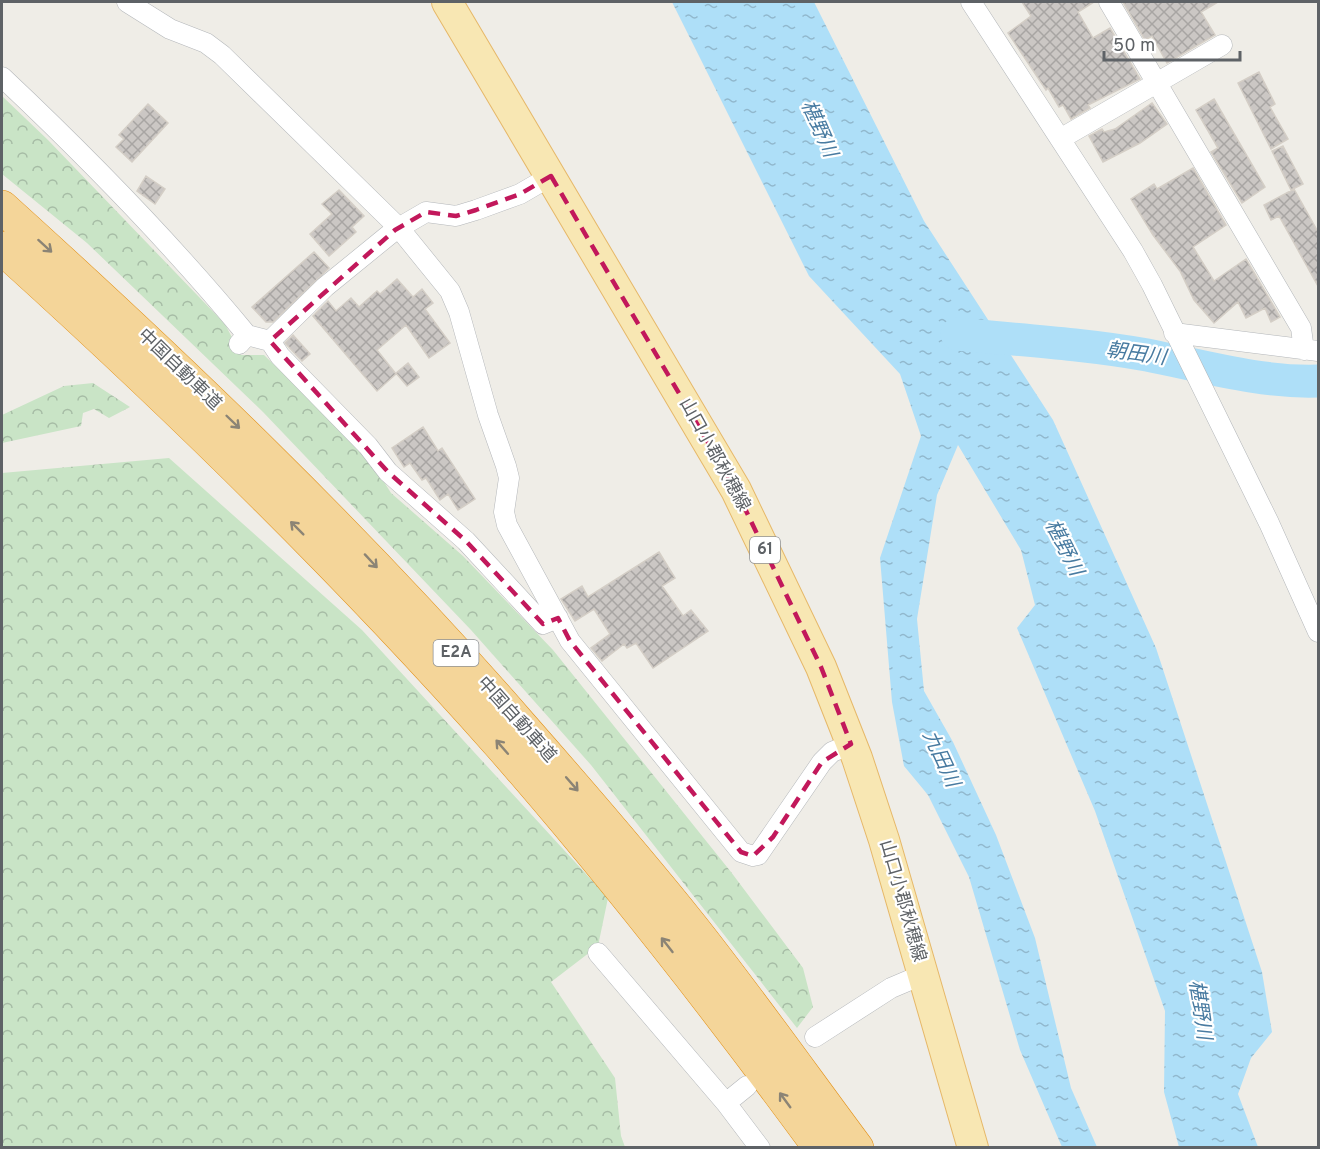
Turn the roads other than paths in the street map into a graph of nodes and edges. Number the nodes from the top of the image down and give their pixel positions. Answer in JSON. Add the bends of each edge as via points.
{"nodes":[{"id":1,"x":126,"y":2,"type":"edge"},
{"id":2,"x":447,"y":2,"type":"edge"},
{"id":3,"x":970,"y":2,"type":"edge"},
{"id":4,"x":1115,"y":3,"type":"edge"},
{"id":5,"x":1222,"y":45,"type":"dead end"},
{"id":6,"x":2,"y":77,"type":"edge"},
{"id":7,"x":1157,"y":83,"type":"junction"},
{"id":8,"x":1060,"y":139,"type":"junction"},
{"id":9,"x":550,"y":176,"type":"junction"},
{"id":10,"x":2,"y":207,"type":"edge"},
{"id":11,"x":399,"y":228,"type":"junction"},
{"id":12,"x":2,"y":248,"type":"edge"},
{"id":13,"x":1177,"y":339,"type":"junction"},
{"id":14,"x":270,"y":341,"type":"junction"},
{"id":15,"x":1311,"y":351,"type":"edge"},
{"id":16,"x":558,"y":618,"type":"junction"},
{"id":17,"x":1318,"y":632,"type":"edge"},
{"id":18,"x":851,"y":744,"type":"junction"},
{"id":19,"x":598,"y":953,"type":"dead end"},
{"id":20,"x":924,"y":974,"type":"junction"},
{"id":21,"x":815,"y":1037,"type":"dead end"},
{"id":22,"x":747,"y":1086,"type":"dead end"},
{"id":23,"x":726,"y":1103,"type":"junction"},
{"id":24,"x":760,"y":1148,"type":"edge"},
{"id":25,"x":820,"y":1148,"type":"edge"},
{"id":26,"x":857,"y":1148,"type":"edge"},
{"id":27,"x":973,"y":1148,"type":"edge"}],
"edges":[{"from":1,"to":11,"type":"street","via":[[222,55]]},
{"from":2,"to":9,"type":"main road","name":"山口小郡秋穂線","number":"61"},
{"from":3,"to":8,"type":"street"},
{"from":4,"to":7,"type":"street"},
{"from":5,"to":7,"type":"street"},
{"from":6,"to":14,"type":"street","via":[[198,276],[243,340]]},
{"from":7,"to":8,"type":"street"},
{"from":7,"to":15,"type":"street"},
{"from":8,"to":13,"type":"street","via":[[1133,251]]},
{"from":9,"to":11,"type":"street","via":[[520,194],[476,210],[456,216],[426,212]]},
{"from":9,"to":18,"type":"main road","name":"山口小郡秋穂線","number":"61","via":[[736,490],[821,667]]},
{"from":10,"to":26,"type":"highway","name":"中国自動車道","number":"E2A","one_way":true,"via":[[135,327],[268,456],[500,702],[692,928]]},
{"from":11,"to":14,"type":"street","via":[[325,287]]},
{"from":11,"to":16,"type":"street","via":[[450,291],[459,312],[509,478],[504,512],[507,525]]},
{"from":25,"to":12,"type":"highway","name":"中国自動車道","number":"E2A","one_way":true,"via":[[663,940],[501,746],[230,460]]},
{"from":13,"to":15,"type":"street"},
{"from":13,"to":17,"type":"street","via":[[1269,523]]},
{"from":14,"to":16,"type":"street","via":[[388,472],[466,541],[543,624]]},
{"from":16,"to":18,"type":"street","via":[[570,641],[741,852],[758,855],[822,762],[832,752]]},
{"from":18,"to":20,"type":"main road","name":"山口小郡秋穂線","number":"61"},
{"from":19,"to":23,"type":"street"},
{"from":20,"to":21,"type":"street","via":[[891,988]]},
{"from":20,"to":27,"type":"main road","name":"山口小郡秋穂線","number":"61"},
{"from":22,"to":23,"type":"street"},
{"from":23,"to":24,"type":"street"}]}
